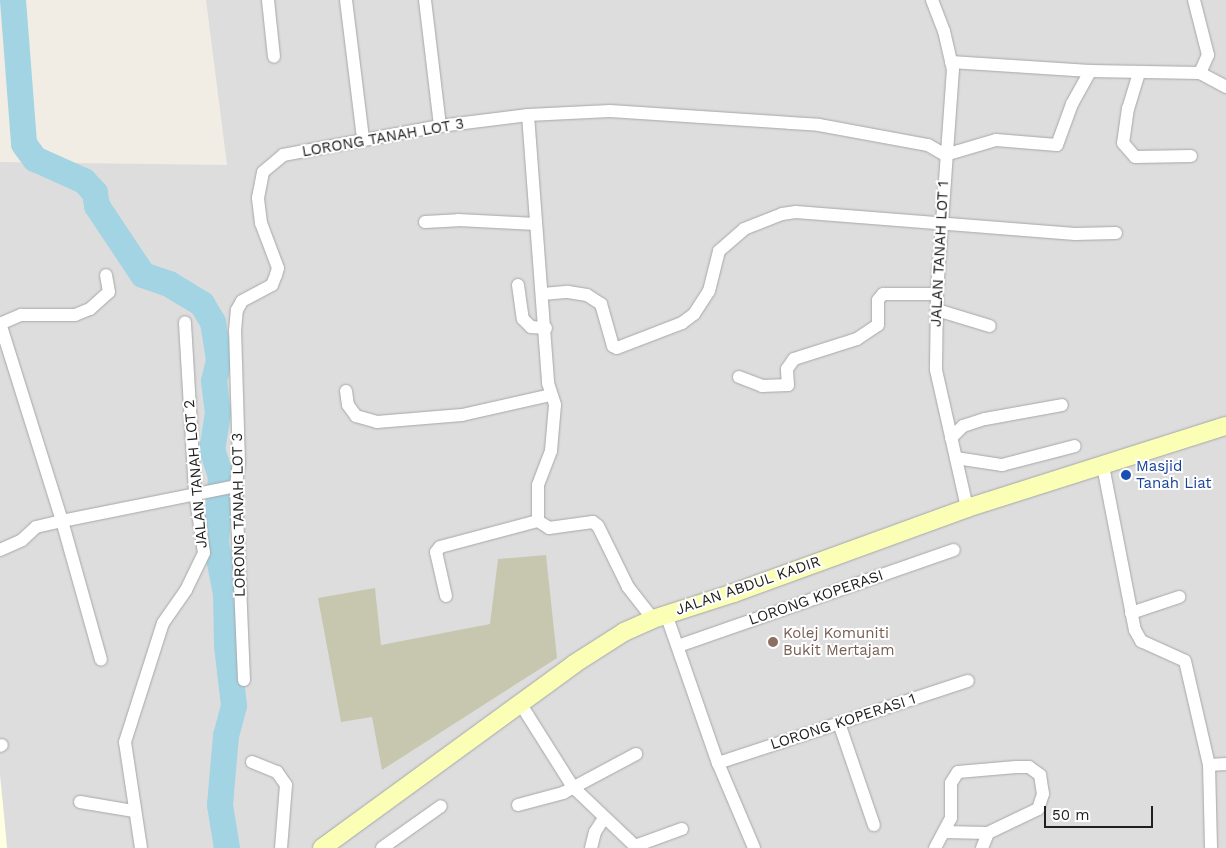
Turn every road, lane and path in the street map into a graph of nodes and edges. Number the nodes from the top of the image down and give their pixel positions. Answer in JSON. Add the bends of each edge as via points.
{"nodes":[{"id":1,"x":268,"y":0,"type":"edge"},
{"id":2,"x":346,"y":0,"type":"edge"},
{"id":3,"x":425,"y":0,"type":"edge"},
{"id":4,"x":932,"y":0,"type":"edge"},
{"id":5,"x":1194,"y":0,"type":"edge"},
{"id":6,"x":274,"y":57,"type":"dead end"},
{"id":7,"x":951,"y":62,"type":"junction"},
{"id":8,"x":1090,"y":71,"type":"junction"},
{"id":9,"x":1139,"y":73,"type":"junction"},
{"id":10,"x":1200,"y":73,"type":"junction"},
{"id":11,"x":1226,"y":87,"type":"edge"},
{"id":12,"x":528,"y":115,"type":"junction"},
{"id":13,"x":440,"y":126,"type":"junction"},
{"id":14,"x":363,"y":138,"type":"junction"},
{"id":15,"x":945,"y":155,"type":"junction"},
{"id":16,"x":1192,"y":156,"type":"dead end"},
{"id":17,"x":425,"y":222,"type":"dead end"},
{"id":18,"x":536,"y":224,"type":"junction"},
{"id":19,"x":942,"y":224,"type":"junction"},
{"id":20,"x":1116,"y":233,"type":"dead end"},
{"id":21,"x":106,"y":275,"type":"dead end"},
{"id":22,"x":518,"y":285,"type":"dead end"},
{"id":23,"x":543,"y":294,"type":"junction"},
{"id":24,"x":937,"y":294,"type":"junction"},
{"id":25,"x":937,"y":310,"type":"junction"},
{"id":26,"x":185,"y":322,"type":"dead end"},
{"id":27,"x":1,"y":323,"type":"edge"},
{"id":28,"x":990,"y":326,"type":"dead end"},
{"id":29,"x":546,"y":328,"type":"junction"},
{"id":30,"x":739,"y":377,"type":"dead end"},
{"id":31,"x":346,"y":391,"type":"dead end"},
{"id":32,"x":551,"y":395,"type":"junction"},
{"id":33,"x":1062,"y":405,"type":"dead end"},
{"id":34,"x":1226,"y":426,"type":"edge"},
{"id":35,"x":951,"y":438,"type":"junction"},
{"id":36,"x":1075,"y":446,"type":"dead end"},
{"id":37,"x":956,"y":458,"type":"junction"},
{"id":38,"x":1103,"y":466,"type":"junction"},
{"id":39,"x":230,"y":488,"type":"junction"},
{"id":40,"x":201,"y":492,"type":"junction"},
{"id":41,"x":967,"y":508,"type":"junction"},
{"id":42,"x":62,"y":521,"type":"junction"},
{"id":43,"x":538,"y":521,"type":"junction"},
{"id":44,"x":0,"y":550,"type":"edge"},
{"id":45,"x":954,"y":550,"type":"dead end"},
{"id":46,"x":446,"y":596,"type":"dead end"},
{"id":47,"x":1179,"y":596,"type":"dead end"},
{"id":48,"x":1131,"y":613,"type":"junction"},
{"id":49,"x":660,"y":616,"type":"junction"},
{"id":50,"x":678,"y":646,"type":"junction"},
{"id":51,"x":101,"y":660,"type":"dead end"},
{"id":52,"x":244,"y":680,"type":"dead end"},
{"id":53,"x":968,"y":681,"type":"dead end"},
{"id":54,"x":520,"y":703,"type":"junction"},
{"id":55,"x":839,"y":723,"type":"junction"},
{"id":56,"x":636,"y":754,"type":"dead end"},
{"id":57,"x":252,"y":762,"type":"dead end"},
{"id":58,"x":718,"y":763,"type":"junction"},
{"id":59,"x":1226,"y":764,"type":"edge"},
{"id":60,"x":1209,"y":766,"type":"junction"},
{"id":61,"x":573,"y":787,"type":"junction"},
{"id":62,"x":80,"y":802,"type":"dead end"},
{"id":63,"x":518,"y":805,"type":"dead end"},
{"id":64,"x":441,"y":806,"type":"dead end"},
{"id":65,"x":134,"y":811,"type":"junction"},
{"id":66,"x":604,"y":818,"type":"junction"},
{"id":67,"x":874,"y":825,"type":"dead end"},
{"id":68,"x":682,"y":828,"type":"dead end"},
{"id":69,"x":945,"y":832,"type":"junction"},
{"id":70,"x":988,"y":833,"type":"junction"},
{"id":71,"x":636,"y":847,"type":"edge"},
{"id":72,"x":141,"y":848,"type":"edge"},
{"id":73,"x":280,"y":848,"type":"edge"},
{"id":74,"x":322,"y":848,"type":"edge"},
{"id":75,"x":382,"y":848,"type":"edge"},
{"id":76,"x":591,"y":848,"type":"edge"},
{"id":77,"x":754,"y":848,"type":"edge"},
{"id":78,"x":935,"y":848,"type":"edge"},
{"id":79,"x":982,"y":848,"type":"edge"},
{"id":80,"x":1211,"y":848,"type":"edge"}],
"edges":[{"from":1,"to":6,"type":"street"},
{"from":2,"to":14,"type":"street"},
{"from":3,"to":13,"type":"street"},
{"from":4,"to":7,"type":"street","name":"JALAN TANAH LOT 1"},
{"from":5,"to":10,"type":"street","via":[[1208,55]]},
{"from":7,"to":8,"type":"street"},
{"from":7,"to":15,"type":"street","name":"JALAN TANAH LOT 1"},
{"from":8,"to":9,"type":"street"},
{"from":8,"to":15,"type":"street","via":[[1072,104],[1057,145],[996,140]]},
{"from":9,"to":10,"type":"street","via":[[1166,70]]},
{"from":9,"to":16,"type":"street","via":[[1128,108],[1123,144],[1135,157]]},
{"from":10,"to":11,"type":"street"},
{"from":12,"to":13,"type":"street","name":"LORONG TANAH LOT 3"},
{"from":12,"to":15,"type":"street","name":"LORONG TANAH LOT 3","via":[[610,111],[819,125],[928,144]]},
{"from":12,"to":18,"type":"street"},
{"from":13,"to":14,"type":"street","name":"LORONG TANAH LOT 3"},
{"from":14,"to":39,"type":"street","name":"LORONG TANAH LOT 3","via":[[283,155],[263,172],[260,182],[261,223],[278,268],[272,285],[242,301],[237,310],[239,463]]},
{"from":15,"to":19,"type":"street","name":"JALAN TANAH LOT 1"},
{"from":17,"to":18,"type":"street","via":[[458,220]]},
{"from":18,"to":23,"type":"street"},
{"from":19,"to":20,"type":"street","via":[[1075,234]]},
{"from":19,"to":23,"type":"street","via":[[796,212],[764,220],[744,229],[719,251],[709,292],[694,314],[682,323],[617,348],[612,346],[601,304],[587,295],[568,292]]},
{"from":19,"to":24,"type":"street","name":"JALAN TANAH LOT 1"},
{"from":21,"to":27,"type":"street","via":[[109,292],[90,309],[75,315],[21,315]]},
{"from":22,"to":29,"type":"street","via":[[523,319],[531,327]]},
{"from":23,"to":29,"type":"street"},
{"from":24,"to":25,"type":"street","name":"JALAN TANAH LOT 1"},
{"from":24,"to":30,"type":"street","via":[[883,294],[878,300],[878,325],[856,339],[794,359],[787,369],[788,385],[762,386]]},
{"from":25,"to":28,"type":"street"},
{"from":25,"to":35,"type":"street","name":"JALAN TANAH LOT 1","via":[[936,370]]},
{"from":26,"to":40,"type":"street","name":"JALAN TANAH LOT 2"},
{"from":27,"to":42,"type":"street"},
{"from":29,"to":32,"type":"street"},
{"from":31,"to":32,"type":"street","via":[[348,405],[356,416],[377,422],[462,415]]},
{"from":32,"to":43,"type":"street","via":[[556,426],[551,451],[538,484]]},
{"from":33,"to":35,"type":"street","via":[[985,418],[963,426]]},
{"from":34,"to":38,"type":"main road","name":"JALAN ABDUL KADIR"},
{"from":35,"to":37,"type":"street","name":"JALAN TANAH LOT 1"},
{"from":36,"to":37,"type":"street","via":[[1002,465]]},
{"from":37,"to":41,"type":"street","name":"JALAN TANAH LOT 1"},
{"from":38,"to":41,"type":"main road","name":"JALAN ABDUL KADIR"},
{"from":38,"to":48,"type":"street"},
{"from":39,"to":40,"type":"street"},
{"from":39,"to":52,"type":"street","name":"LORONG TANAH LOT 3"},
{"from":40,"to":42,"type":"street"},
{"from":40,"to":65,"type":"street","name":"JALAN TANAH LOT 2","via":[[202,563],[163,623],[125,742]]},
{"from":41,"to":49,"type":"main road","name":"JALAN ABDUL KADIR"},
{"from":42,"to":44,"type":"street","via":[[36,527],[22,540]]},
{"from":42,"to":51,"type":"street"},
{"from":43,"to":46,"type":"street","via":[[440,547],[436,552]]},
{"from":43,"to":49,"type":"street","via":[[548,528],[593,522],[598,526],[628,587]]},
{"from":45,"to":50,"type":"street","name":"LORONG KOPERASI"},
{"from":47,"to":48,"type":"street"},
{"from":48,"to":60,"type":"street","via":[[1141,641],[1185,660]]},
{"from":49,"to":50,"type":"street"},
{"from":49,"to":54,"type":"main road","name":"JALAN ABDUL KADIR","via":[[624,632]]},
{"from":50,"to":58,"type":"street"},
{"from":53,"to":55,"type":"street","name":"LORONG KOPERASI 1"},
{"from":54,"to":61,"type":"street"},
{"from":54,"to":74,"type":"main road","name":"JALAN ABDUL KADIR"},
{"from":55,"to":58,"type":"street","name":"LORONG KOPERASI 1"},
{"from":55,"to":67,"type":"street"},
{"from":56,"to":61,"type":"street"},
{"from":57,"to":73,"type":"street","via":[[277,772],[286,785]]},
{"from":58,"to":77,"type":"street"},
{"from":59,"to":60,"type":"street"},
{"from":60,"to":80,"type":"street"},
{"from":61,"to":63,"type":"street"},
{"from":61,"to":66,"type":"street"},
{"from":62,"to":65,"type":"street"},
{"from":64,"to":75,"type":"street"},
{"from":65,"to":72,"type":"street","name":"JALAN TANAH LOT 2"},
{"from":66,"to":71,"type":"street"},
{"from":66,"to":76,"type":"street","via":[[595,832]]},
{"from":68,"to":71,"type":"street"},
{"from":69,"to":70,"type":"street"},
{"from":69,"to":70,"type":"street","via":[[951,818],[951,783],[958,772],[1030,767],[1040,775],[1043,794],[1038,808]]},
{"from":69,"to":78,"type":"street"},
{"from":70,"to":79,"type":"street"}]}
